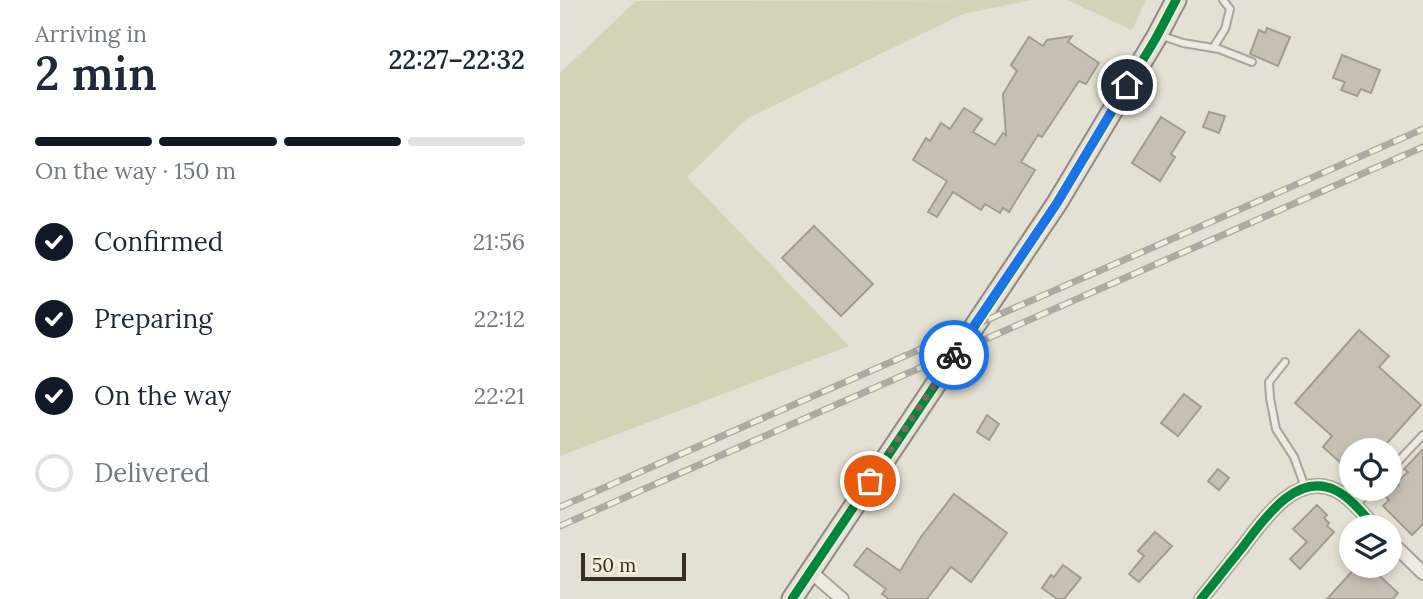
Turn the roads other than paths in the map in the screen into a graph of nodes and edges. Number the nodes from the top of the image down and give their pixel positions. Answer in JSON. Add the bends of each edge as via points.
{"nodes":[{"id":1,"x":1176,"y":0,"type":"edge"},
{"id":2,"x":1223,"y":0,"type":"edge"},
{"id":3,"x":1158,"y":34,"type":"junction"},
{"id":4,"x":1213,"y":48,"type":"junction"},
{"id":5,"x":1252,"y":62,"type":"dead end"},
{"id":6,"x":1284,"y":362,"type":"dead end"},
{"id":7,"x":1423,"y":435,"type":"edge"},
{"id":8,"x":1402,"y":457,"type":"edge"},
{"id":9,"x":1306,"y":489,"type":"junction"},
{"id":10,"x":1360,"y":501,"type":"edge"},
{"id":11,"x":1355,"y":507,"type":"junction"},
{"id":12,"x":1363,"y":515,"type":"edge"},
{"id":13,"x":1402,"y":553,"type":"edge"},
{"id":14,"x":811,"y":572,"type":"junction"},
{"id":15,"x":1423,"y":573,"type":"edge"},
{"id":16,"x":792,"y":599,"type":"edge"},
{"id":17,"x":842,"y":599,"type":"edge"},
{"id":18,"x":1201,"y":599,"type":"edge"}],
"edges":[{"from":1,"to":3,"type":"main road"},
{"from":2,"to":4,"type":"lane","via":[[1230,9]]},
{"from":3,"to":4,"type":"lane"},
{"from":3,"to":14,"type":"main road","via":[[1057,203]]},
{"from":4,"to":5,"type":"lane"},
{"from":6,"to":9,"type":"lane","via":[[1269,382],[1270,398],[1276,429],[1294,457]]},
{"from":7,"to":8,"type":"lane"},
{"from":9,"to":11,"type":"street","via":[[1337,491]]},
{"from":9,"to":18,"type":"street","via":[[1272,510]]},
{"from":10,"to":11,"type":"lane"},
{"from":11,"to":12,"type":"street"},
{"from":13,"to":15,"type":"street"},
{"from":14,"to":16,"type":"main road"},
{"from":14,"to":17,"type":"street"}]}
